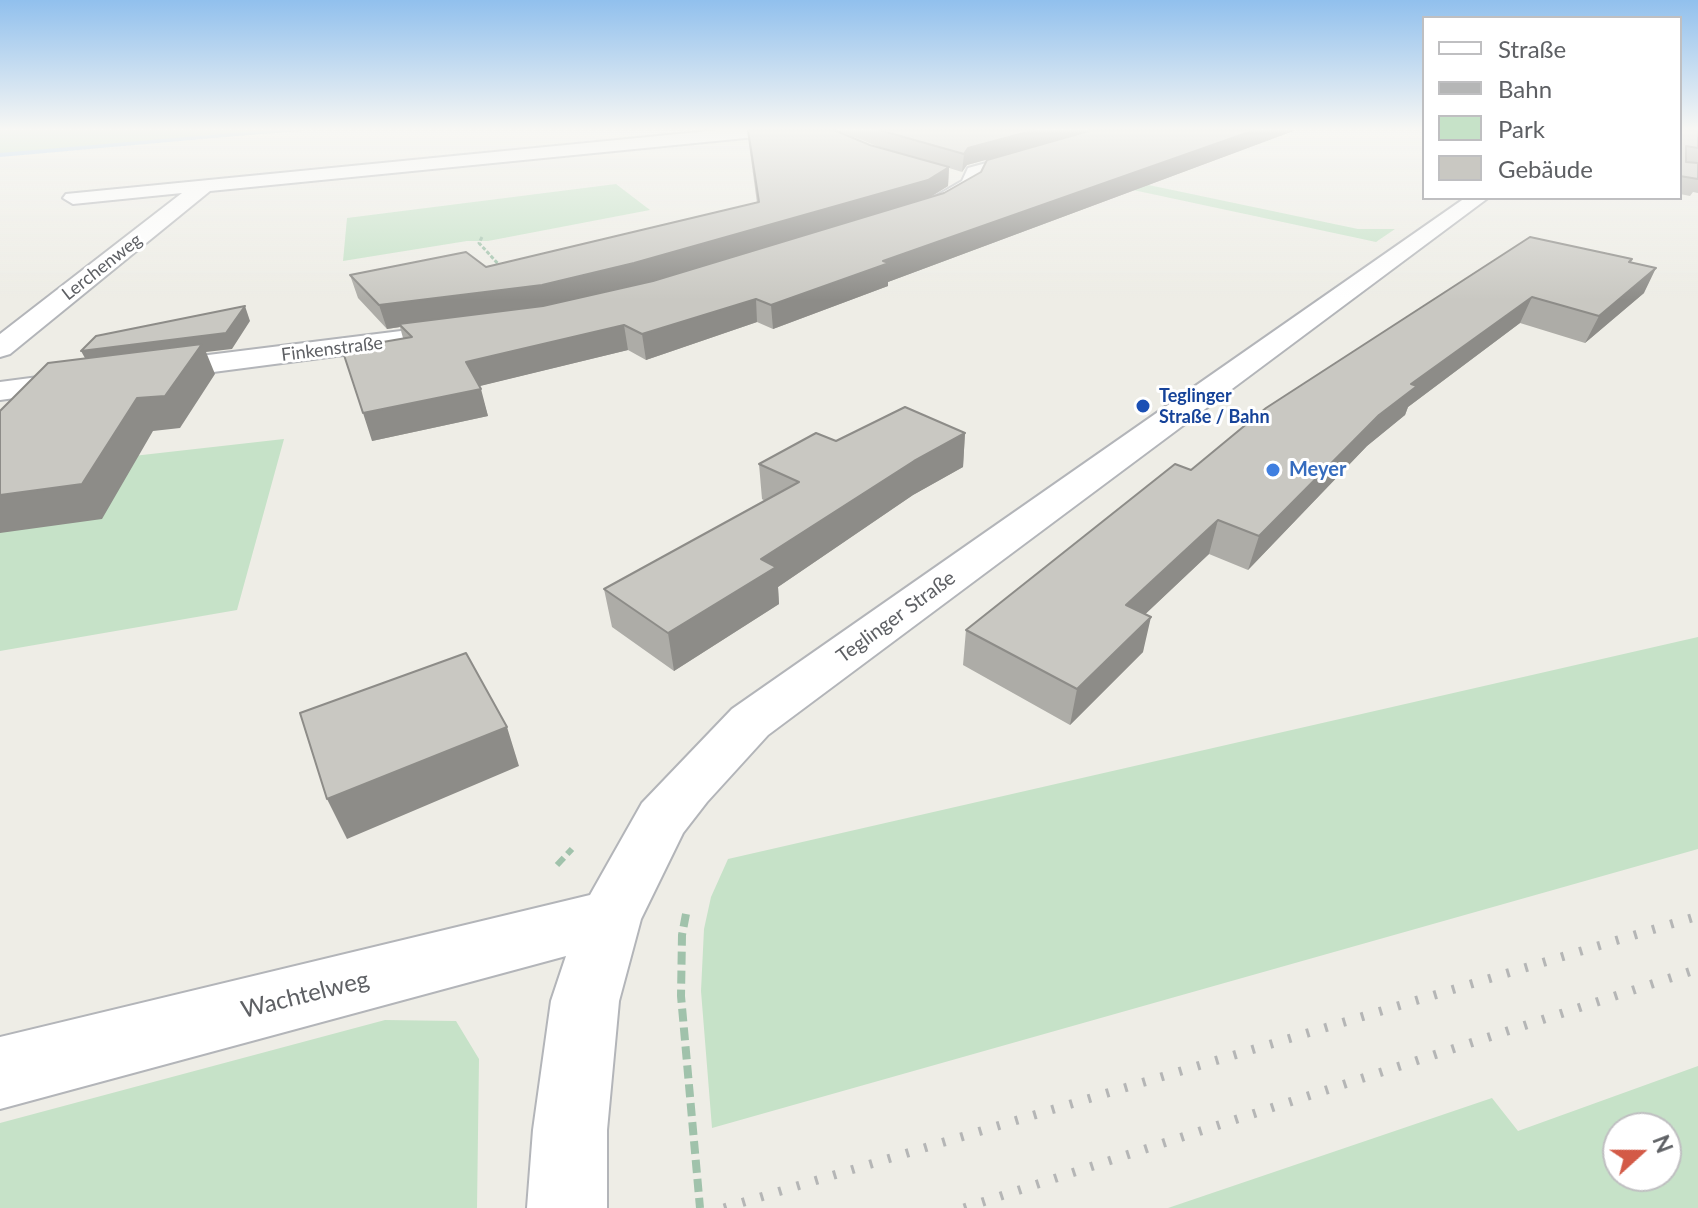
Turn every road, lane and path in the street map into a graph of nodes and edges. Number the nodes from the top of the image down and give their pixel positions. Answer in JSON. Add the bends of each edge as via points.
{"nodes":[{"id":1,"x":191,"y":186,"type":"edge"},
{"id":2,"x":203,"y":186,"type":"edge"},
{"id":3,"x":967,"y":186,"type":"edge"},
{"id":4,"x":988,"y":186,"type":"edge"},
{"id":5,"x":73,"y":198,"type":"dead end"},
{"id":6,"x":1475,"y":200,"type":"edge"},
{"id":7,"x":935,"y":206,"type":"junction"},
{"id":8,"x":905,"y":215,"type":"edge"},
{"id":9,"x":482,"y":237,"type":"dead end"},
{"id":10,"x":509,"y":277,"type":"edge"},
{"id":11,"x":454,"y":333,"type":"edge"},
{"id":12,"x":0,"y":348,"type":"edge"},
{"id":13,"x":0,"y":391,"type":"edge"},
{"id":14,"x":687,"y":910,"type":"dead end"},
{"id":15,"x":610,"y":917,"type":"junction"},
{"id":16,"x":0,"y":1073,"type":"edge"},
{"id":17,"x":567,"y":1208,"type":"edge"},
{"id":18,"x":700,"y":1208,"type":"edge"}],
"edges":[{"from":1,"to":5,"type":"street"},
{"from":2,"to":12,"type":"street","name":"Lerchenweg"},
{"from":3,"to":7,"type":"street"},
{"from":4,"to":7,"type":"street"},
{"from":6,"to":15,"type":"street","name":"Teglinger Straße","via":[[750,722],[662,819]]},
{"from":7,"to":8,"type":"street"},
{"from":9,"to":10,"type":"path","via":[[479,243]]},
{"from":11,"to":13,"type":"street","name":"Finkenstraße"},
{"from":14,"to":18,"type":"path","via":[[681,996]]},
{"from":15,"to":16,"type":"street","name":"Wachtelweg"},
{"from":15,"to":17,"type":"street","name":"Teglinger Straße","via":[[585,1001]]}]}
